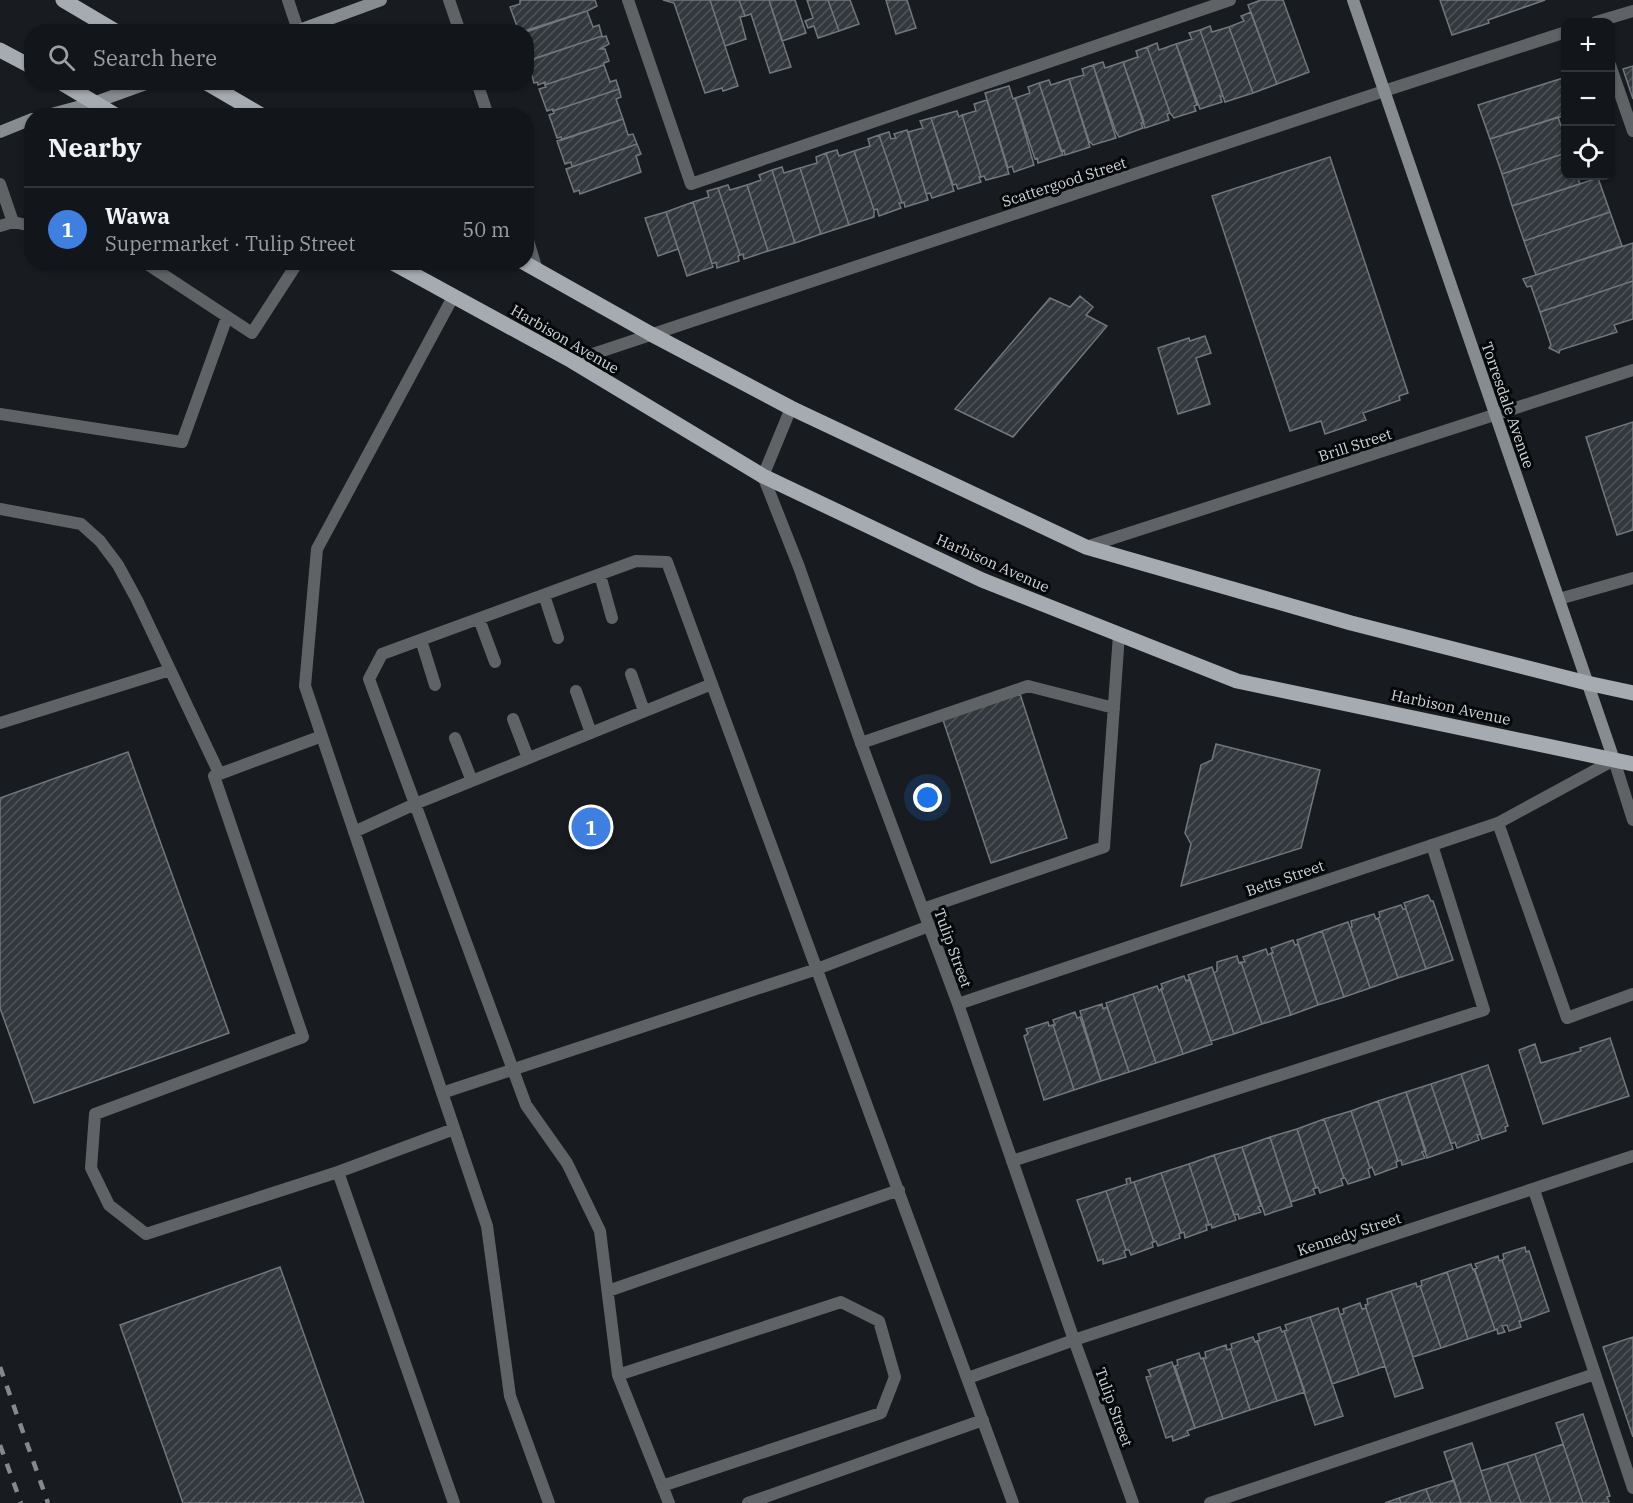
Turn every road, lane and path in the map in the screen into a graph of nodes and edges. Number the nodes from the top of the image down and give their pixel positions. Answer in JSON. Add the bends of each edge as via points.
{"nodes":[{"id":1,"x":63,"y":0,"type":"edge"},
{"id":2,"x":288,"y":0,"type":"edge"},
{"id":3,"x":381,"y":0,"type":"edge"},
{"id":4,"x":449,"y":0,"type":"edge"},
{"id":5,"x":628,"y":0,"type":"edge"},
{"id":6,"x":1230,"y":0,"type":"edge"},
{"id":7,"x":1353,"y":0,"type":"edge"},
{"id":8,"x":1633,"y":11,"type":"edge"},
{"id":9,"x":1610,"y":18,"type":"edge"},
{"id":10,"x":104,"y":24,"type":"edge"},
{"id":11,"x":294,"y":24,"type":"edge"},
{"id":12,"x":315,"y":24,"type":"edge"},
{"id":13,"x":457,"y":24,"type":"edge"},
{"id":14,"x":1561,"y":34,"type":"edge"},
{"id":15,"x":0,"y":50,"type":"edge"},
{"id":16,"x":24,"y":63,"type":"edge"},
{"id":17,"x":1613,"y":72,"type":"edge"},
{"id":18,"x":74,"y":90,"type":"edge"},
{"id":19,"x":129,"y":90,"type":"edge"},
{"id":20,"x":219,"y":90,"type":"edge"},
{"id":21,"x":480,"y":90,"type":"edge"},
{"id":22,"x":1384,"y":91,"type":"junction"},
{"id":23,"x":96,"y":102,"type":"junction"},
{"id":24,"x":74,"y":108,"type":"edge"},
{"id":25,"x":105,"y":108,"type":"edge"},
{"id":26,"x":249,"y":108,"type":"edge"},
{"id":27,"x":485,"y":108,"type":"edge"},
{"id":28,"x":24,"y":122,"type":"edge"},
{"id":29,"x":1633,"y":131,"type":"edge"},
{"id":30,"x":0,"y":132,"type":"edge"},
{"id":31,"x":0,"y":184,"type":"edge"},
{"id":32,"x":13,"y":222,"type":"junction"},
{"id":33,"x":24,"y":224,"type":"edge"},
{"id":34,"x":0,"y":226,"type":"edge"},
{"id":35,"x":534,"y":260,"type":"edge"},
{"id":36,"x":534,"y":268,"type":"edge"},
{"id":37,"x":156,"y":270,"type":"edge"},
{"id":38,"x":293,"y":270,"type":"edge"},
{"id":39,"x":405,"y":270,"type":"edge"},
{"id":40,"x":537,"y":270,"type":"junction"},
{"id":41,"x":453,"y":297,"type":"junction"},
{"id":42,"x":227,"y":317,"type":"junction"},
{"id":43,"x":651,"y":334,"type":"junction"},
{"id":44,"x":572,"y":361,"type":"junction"},
{"id":45,"x":1633,"y":370,"type":"edge"},
{"id":46,"x":791,"y":408,"type":"junction"},
{"id":47,"x":0,"y":414,"type":"edge"},
{"id":48,"x":1496,"y":416,"type":"junction"},
{"id":49,"x":763,"y":476,"type":"junction"},
{"id":50,"x":0,"y":509,"type":"edge"},
{"id":51,"x":1086,"y":547,"type":"junction"},
{"id":52,"x":600,"y":575,"type":"junction"},
{"id":53,"x":1633,"y":578,"type":"edge"},
{"id":54,"x":544,"y":595,"type":"junction"},
{"id":55,"x":1559,"y":599,"type":"junction"},
{"id":56,"x":612,"y":618,"type":"dead end"},
{"id":57,"x":479,"y":619,"type":"junction"},
{"id":58,"x":1119,"y":634,"type":"junction"},
{"id":59,"x":558,"y":638,"type":"dead end"},
{"id":60,"x":421,"y":640,"type":"junction"},
{"id":61,"x":495,"y":662,"type":"dead end"},
{"id":62,"x":170,"y":670,"type":"junction"},
{"id":63,"x":631,"y":674,"type":"dead end"},
{"id":64,"x":1587,"y":683,"type":"junction"},
{"id":65,"x":712,"y":684,"type":"junction"},
{"id":66,"x":435,"y":685,"type":"dead end"},
{"id":67,"x":576,"y":692,"type":"dead end"},
{"id":68,"x":1633,"y":693,"type":"edge"},
{"id":69,"x":1114,"y":708,"type":"junction"},
{"id":70,"x":644,"y":711,"type":"junction"},
{"id":71,"x":513,"y":718,"type":"dead end"},
{"id":72,"x":0,"y":723,"type":"edge"},
{"id":73,"x":591,"y":733,"type":"junction"},
{"id":74,"x":322,"y":736,"type":"junction"},
{"id":75,"x":455,"y":738,"type":"dead end"},
{"id":76,"x":861,"y":743,"type":"junction"},
{"id":77,"x":528,"y":758,"type":"junction"},
{"id":78,"x":1614,"y":760,"type":"junction"},
{"id":79,"x":1633,"y":764,"type":"edge"},
{"id":80,"x":219,"y":773,"type":"junction"},
{"id":81,"x":472,"y":781,"type":"junction"},
{"id":82,"x":415,"y":804,"type":"junction"},
{"id":83,"x":1633,"y":820,"type":"edge"},
{"id":84,"x":1498,"y":823,"type":"junction"},
{"id":85,"x":354,"y":831,"type":"junction"},
{"id":86,"x":1432,"y":845,"type":"junction"},
{"id":87,"x":923,"y":909,"type":"junction"},
{"id":88,"x":929,"y":926,"type":"junction"},
{"id":89,"x":818,"y":969,"type":"junction"},
{"id":90,"x":1633,"y":994,"type":"edge"},
{"id":91,"x":958,"y":1004,"type":"junction"},
{"id":92,"x":512,"y":1068,"type":"junction"},
{"id":93,"x":442,"y":1093,"type":"junction"},
{"id":94,"x":454,"y":1129,"type":"junction"},
{"id":95,"x":1633,"y":1156,"type":"edge"},
{"id":96,"x":1012,"y":1161,"type":"junction"},
{"id":97,"x":339,"y":1172,"type":"junction"},
{"id":98,"x":899,"y":1190,"type":"junction"},
{"id":99,"x":1534,"y":1190,"type":"junction"},
{"id":100,"x":608,"y":1291,"type":"junction"},
{"id":101,"x":1074,"y":1340,"type":"junction"},
{"id":102,"x":1595,"y":1374,"type":"junction"},
{"id":103,"x":618,"y":1375,"type":"junction"},
{"id":104,"x":968,"y":1378,"type":"junction"},
{"id":105,"x":983,"y":1420,"type":"junction"},
{"id":106,"x":662,"y":1486,"type":"junction"},
{"id":107,"x":1633,"y":1488,"type":"edge"},
{"id":108,"x":454,"y":1503,"type":"edge"},
{"id":109,"x":549,"y":1503,"type":"edge"},
{"id":110,"x":669,"y":1503,"type":"edge"},
{"id":111,"x":748,"y":1503,"type":"edge"},
{"id":112,"x":1013,"y":1503,"type":"edge"},
{"id":113,"x":1133,"y":1503,"type":"edge"},
{"id":114,"x":1210,"y":1503,"type":"edge"}],
"edges":[{"from":1,"to":10,"type":"main road"},
{"from":2,"to":11,"type":"street"},
{"from":3,"to":12,"type":"main road"},
{"from":4,"to":13,"type":"street"},
{"from":5,"to":6,"type":"street","via":[[691,184]]},
{"from":7,"to":22,"type":"main road","name":"Torresdale Avenue"},
{"from":8,"to":9,"type":"street"},
{"from":14,"to":22,"type":"street","name":"Scattergood Street"},
{"from":15,"to":16,"type":"main road"},
{"from":17,"to":29,"type":"street"},
{"from":18,"to":23,"type":"main road"},
{"from":19,"to":23,"type":"main road"},
{"from":20,"to":26,"type":"main road"},
{"from":21,"to":27,"type":"street"},
{"from":22,"to":43,"type":"street","name":"Scattergood Street"},
{"from":22,"to":48,"type":"main road","name":"Torresdale Avenue"},
{"from":23,"to":24,"type":"main road"},
{"from":23,"to":25,"type":"main road"},
{"from":28,"to":30,"type":"main road"},
{"from":31,"to":32,"type":"street"},
{"from":32,"to":33,"type":"street"},
{"from":32,"to":34,"type":"street"},
{"from":35,"to":40,"type":"street"},
{"from":36,"to":40,"type":"main road"},
{"from":37,"to":42,"type":"street"},
{"from":38,"to":42,"type":"street","via":[[252,333]]},
{"from":39,"to":41,"type":"main road","name":"Harbison Avenue"},
{"from":40,"to":43,"type":"main road"},
{"from":41,"to":44,"type":"main road","name":"Harbison Avenue"},
{"from":41,"to":74,"type":"street","via":[[317,549],[305,686]]},
{"from":42,"to":47,"type":"street","via":[[182,442]]},
{"from":43,"to":44,"type":"street","name":"Scattergood Street"},
{"from":43,"to":46,"type":"main road"},
{"from":44,"to":49,"type":"main road","name":"Harbison Avenue"},
{"from":45,"to":48,"type":"street","name":"Brill Street"},
{"from":46,"to":49,"type":"street"},
{"from":46,"to":51,"type":"main road"},
{"from":48,"to":51,"type":"street","name":"Brill Street"},
{"from":48,"to":55,"type":"main road","name":"Torresdale Avenue"},
{"from":49,"to":58,"type":"main road","name":"Harbison Avenue","via":[[982,580]]},
{"from":49,"to":76,"type":"street","name":"Tulip Street"},
{"from":50,"to":62,"type":"street","via":[[81,524],[100,541],[137,600]]},
{"from":51,"to":64,"type":"main road","via":[[1351,623]]},
{"from":52,"to":54,"type":"street"},
{"from":52,"to":56,"type":"street"},
{"from":52,"to":65,"type":"street","via":[[636,561],[667,562]]},
{"from":53,"to":55,"type":"street"},
{"from":54,"to":57,"type":"street"},
{"from":54,"to":59,"type":"street"},
{"from":55,"to":64,"type":"main road","name":"Torresdale Avenue"},
{"from":57,"to":60,"type":"street"},
{"from":57,"to":61,"type":"street"},
{"from":58,"to":69,"type":"street"},
{"from":58,"to":78,"type":"main road","name":"Harbison Avenue","via":[[1237,681]]},
{"from":60,"to":66,"type":"street"},
{"from":60,"to":82,"type":"street","via":[[382,654],[369,679]]},
{"from":62,"to":72,"type":"street"},
{"from":62,"to":80,"type":"street"},
{"from":63,"to":70,"type":"street"},
{"from":64,"to":68,"type":"main road"},
{"from":64,"to":78,"type":"main road","name":"Torresdale Avenue"},
{"from":65,"to":70,"type":"street"},
{"from":65,"to":89,"type":"street"},
{"from":67,"to":73,"type":"street"},
{"from":69,"to":76,"type":"street","via":[[1028,686]]},
{"from":69,"to":87,"type":"street","via":[[1104,847]]},
{"from":70,"to":73,"type":"street"},
{"from":71,"to":77,"type":"street"},
{"from":73,"to":77,"type":"street"},
{"from":74,"to":80,"type":"street"},
{"from":74,"to":85,"type":"street"},
{"from":75,"to":81,"type":"street"},
{"from":76,"to":87,"type":"street","name":"Tulip Street"},
{"from":77,"to":81,"type":"street"},
{"from":78,"to":79,"type":"main road","name":"Harbison Avenue"},
{"from":78,"to":83,"type":"street","name":"Torresdale Avenue"},
{"from":78,"to":84,"type":"street","name":"Betts Street"},
{"from":80,"to":97,"type":"street","via":[[214,776],[303,1037],[94,1113],[91,1168],[108,1205],[146,1234]]},
{"from":81,"to":82,"type":"street"},
{"from":82,"to":85,"type":"street"},
{"from":82,"to":92,"type":"street"},
{"from":84,"to":86,"type":"street","name":"Betts Street"},
{"from":84,"to":90,"type":"street","via":[[1567,1018]]},
{"from":85,"to":93,"type":"street"},
{"from":86,"to":91,"type":"street","name":"Betts Street"},
{"from":86,"to":96,"type":"street","via":[[1484,1010]]},
{"from":87,"to":88,"type":"street","name":"Tulip Street"},
{"from":88,"to":89,"type":"street"},
{"from":88,"to":91,"type":"street","name":"Tulip Street"},
{"from":89,"to":92,"type":"street"},
{"from":89,"to":98,"type":"street"},
{"from":91,"to":96,"type":"street","name":"Tulip Street"},
{"from":92,"to":93,"type":"street"},
{"from":92,"to":100,"type":"street","via":[[525,1105],[567,1163],[600,1231]]},
{"from":93,"to":94,"type":"street"},
{"from":94,"to":97,"type":"street"},
{"from":94,"to":109,"type":"street","via":[[487,1226],[510,1396]]},
{"from":95,"to":99,"type":"street","name":"Kennedy Street"},
{"from":96,"to":101,"type":"street","name":"Tulip Street"},
{"from":97,"to":108,"type":"street"},
{"from":98,"to":100,"type":"street"},
{"from":98,"to":104,"type":"street"},
{"from":99,"to":101,"type":"street","name":"Kennedy Street"},
{"from":99,"to":102,"type":"street"},
{"from":100,"to":103,"type":"street"},
{"from":101,"to":104,"type":"street","name":"Kennedy Street"},
{"from":101,"to":113,"type":"street","name":"Tulip Street"},
{"from":102,"to":107,"type":"street"},
{"from":102,"to":114,"type":"street"},
{"from":103,"to":106,"type":"street"},
{"from":103,"to":106,"type":"street","via":[[841,1302],[879,1321],[895,1377],[881,1413]]},
{"from":104,"to":105,"type":"street"},
{"from":105,"to":111,"type":"street"},
{"from":105,"to":112,"type":"street"},
{"from":106,"to":110,"type":"street"}]}
